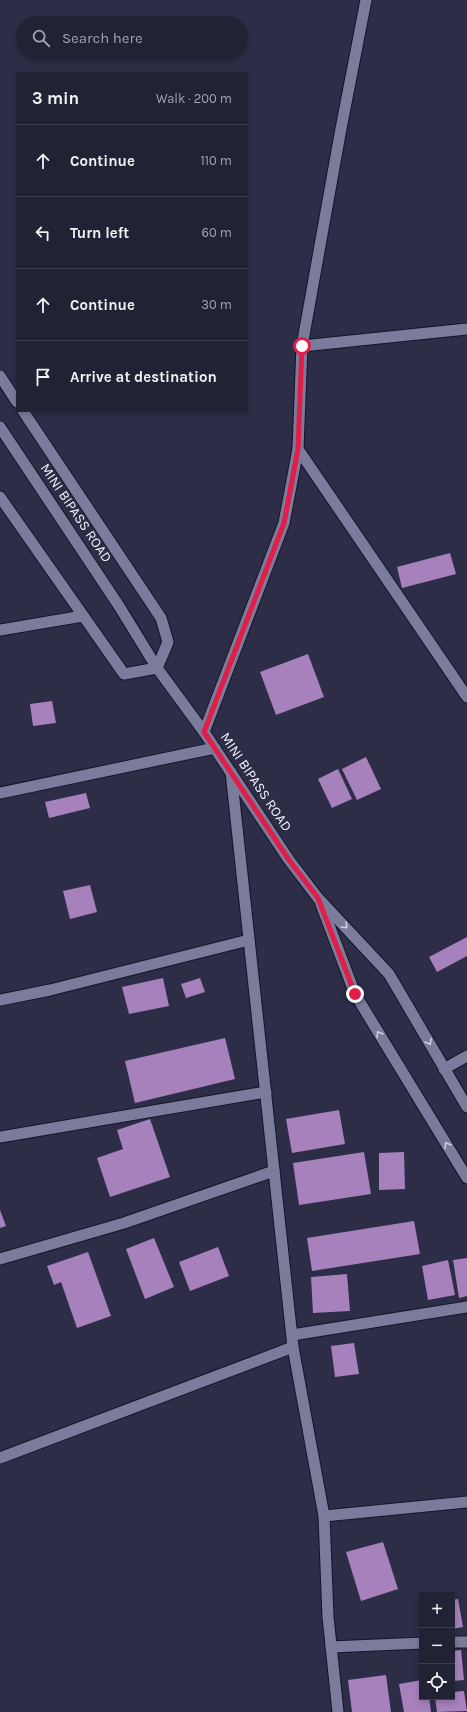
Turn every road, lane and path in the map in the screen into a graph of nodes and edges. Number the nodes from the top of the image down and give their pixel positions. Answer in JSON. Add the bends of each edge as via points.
{"nodes":[{"id":1,"x":366,"y":0,"type":"edge"},
{"id":2,"x":467,"y":329,"type":"edge"},
{"id":3,"x":302,"y":346,"type":"junction"},
{"id":4,"x":0,"y":376,"type":"edge"},
{"id":5,"x":16,"y":400,"type":"edge"},
{"id":6,"x":24,"y":412,"type":"edge"},
{"id":7,"x":0,"y":427,"type":"edge"},
{"id":8,"x":298,"y":449,"type":"junction"},
{"id":9,"x":0,"y":497,"type":"edge"},
{"id":10,"x":83,"y":616,"type":"junction"},
{"id":11,"x":0,"y":630,"type":"edge"},
{"id":12,"x":158,"y":668,"type":"junction"},
{"id":13,"x":467,"y":697,"type":"edge"},
{"id":14,"x":204,"y":732,"type":"junction"},
{"id":15,"x":214,"y":748,"type":"junction"},
{"id":16,"x":231,"y":772,"type":"junction"},
{"id":17,"x":0,"y":793,"type":"edge"},
{"id":18,"x":318,"y":898,"type":"junction"},
{"id":19,"x":249,"y":940,"type":"junction"},
{"id":20,"x":0,"y":1000,"type":"edge"},
{"id":21,"x":467,"y":1056,"type":"edge"},
{"id":22,"x":444,"y":1069,"type":"junction"},
{"id":23,"x":266,"y":1092,"type":"junction"},
{"id":24,"x":467,"y":1107,"type":"edge"},
{"id":25,"x":0,"y":1137,"type":"edge"},
{"id":26,"x":274,"y":1171,"type":"junction"},
{"id":27,"x":467,"y":1178,"type":"edge"},
{"id":28,"x":0,"y":1259,"type":"edge"},
{"id":29,"x":467,"y":1307,"type":"edge"},
{"id":30,"x":292,"y":1335,"type":"junction"},
{"id":31,"x":293,"y":1347,"type":"junction"},
{"id":32,"x":0,"y":1458,"type":"edge"},
{"id":33,"x":467,"y":1502,"type":"edge"},
{"id":34,"x":324,"y":1516,"type":"junction"},
{"id":35,"x":455,"y":1642,"type":"edge"},
{"id":36,"x":467,"y":1642,"type":"edge"},
{"id":37,"x":419,"y":1643,"type":"edge"},
{"id":38,"x":331,"y":1647,"type":"junction"},
{"id":39,"x":338,"y":1712,"type":"edge"}],
"edges":[{"from":1,"to":3,"type":"street"},
{"from":2,"to":3,"type":"street"},
{"from":3,"to":8,"type":"street"},
{"from":4,"to":5,"type":"street"},
{"from":6,"to":12,"type":"street","via":[[161,618],[168,642]]},
{"from":7,"to":12,"type":"street","name":"MINI BIPASS ROAD"},
{"from":8,"to":13,"type":"street"},
{"from":8,"to":14,"type":"street","via":[[284,523]]},
{"from":9,"to":10,"type":"street"},
{"from":10,"to":11,"type":"street"},
{"from":10,"to":12,"type":"street","via":[[124,674]]},
{"from":12,"to":14,"type":"street","name":"MINI BIPASS ROAD"},
{"from":14,"to":15,"type":"street","name":"MINI BIPASS ROAD"},
{"from":15,"to":16,"type":"street","name":"MINI BIPASS ROAD"},
{"from":15,"to":17,"type":"street"},
{"from":16,"to":18,"type":"street","name":"MINI BIPASS ROAD","via":[[289,860]]},
{"from":16,"to":19,"type":"street"},
{"from":18,"to":22,"type":"street","name":"MINI BIPASS ROAD","one_way":true,"via":[[390,974]]},
{"from":27,"to":18,"type":"street","one_way":true,"via":[[355,994]]},
{"from":19,"to":20,"type":"street"},
{"from":19,"to":23,"type":"street"},
{"from":21,"to":22,"type":"street"},
{"from":22,"to":24,"type":"street","name":"MINI BIPASS ROAD"},
{"from":23,"to":25,"type":"street"},
{"from":23,"to":26,"type":"street"},
{"from":26,"to":28,"type":"street","via":[[124,1224]]},
{"from":26,"to":30,"type":"street"},
{"from":29,"to":30,"type":"street"},
{"from":30,"to":31,"type":"street"},
{"from":31,"to":32,"type":"street"},
{"from":31,"to":34,"type":"street"},
{"from":33,"to":34,"type":"street"},
{"from":34,"to":38,"type":"street"},
{"from":35,"to":36,"type":"street"},
{"from":37,"to":38,"type":"street"},
{"from":38,"to":39,"type":"street"}]}
